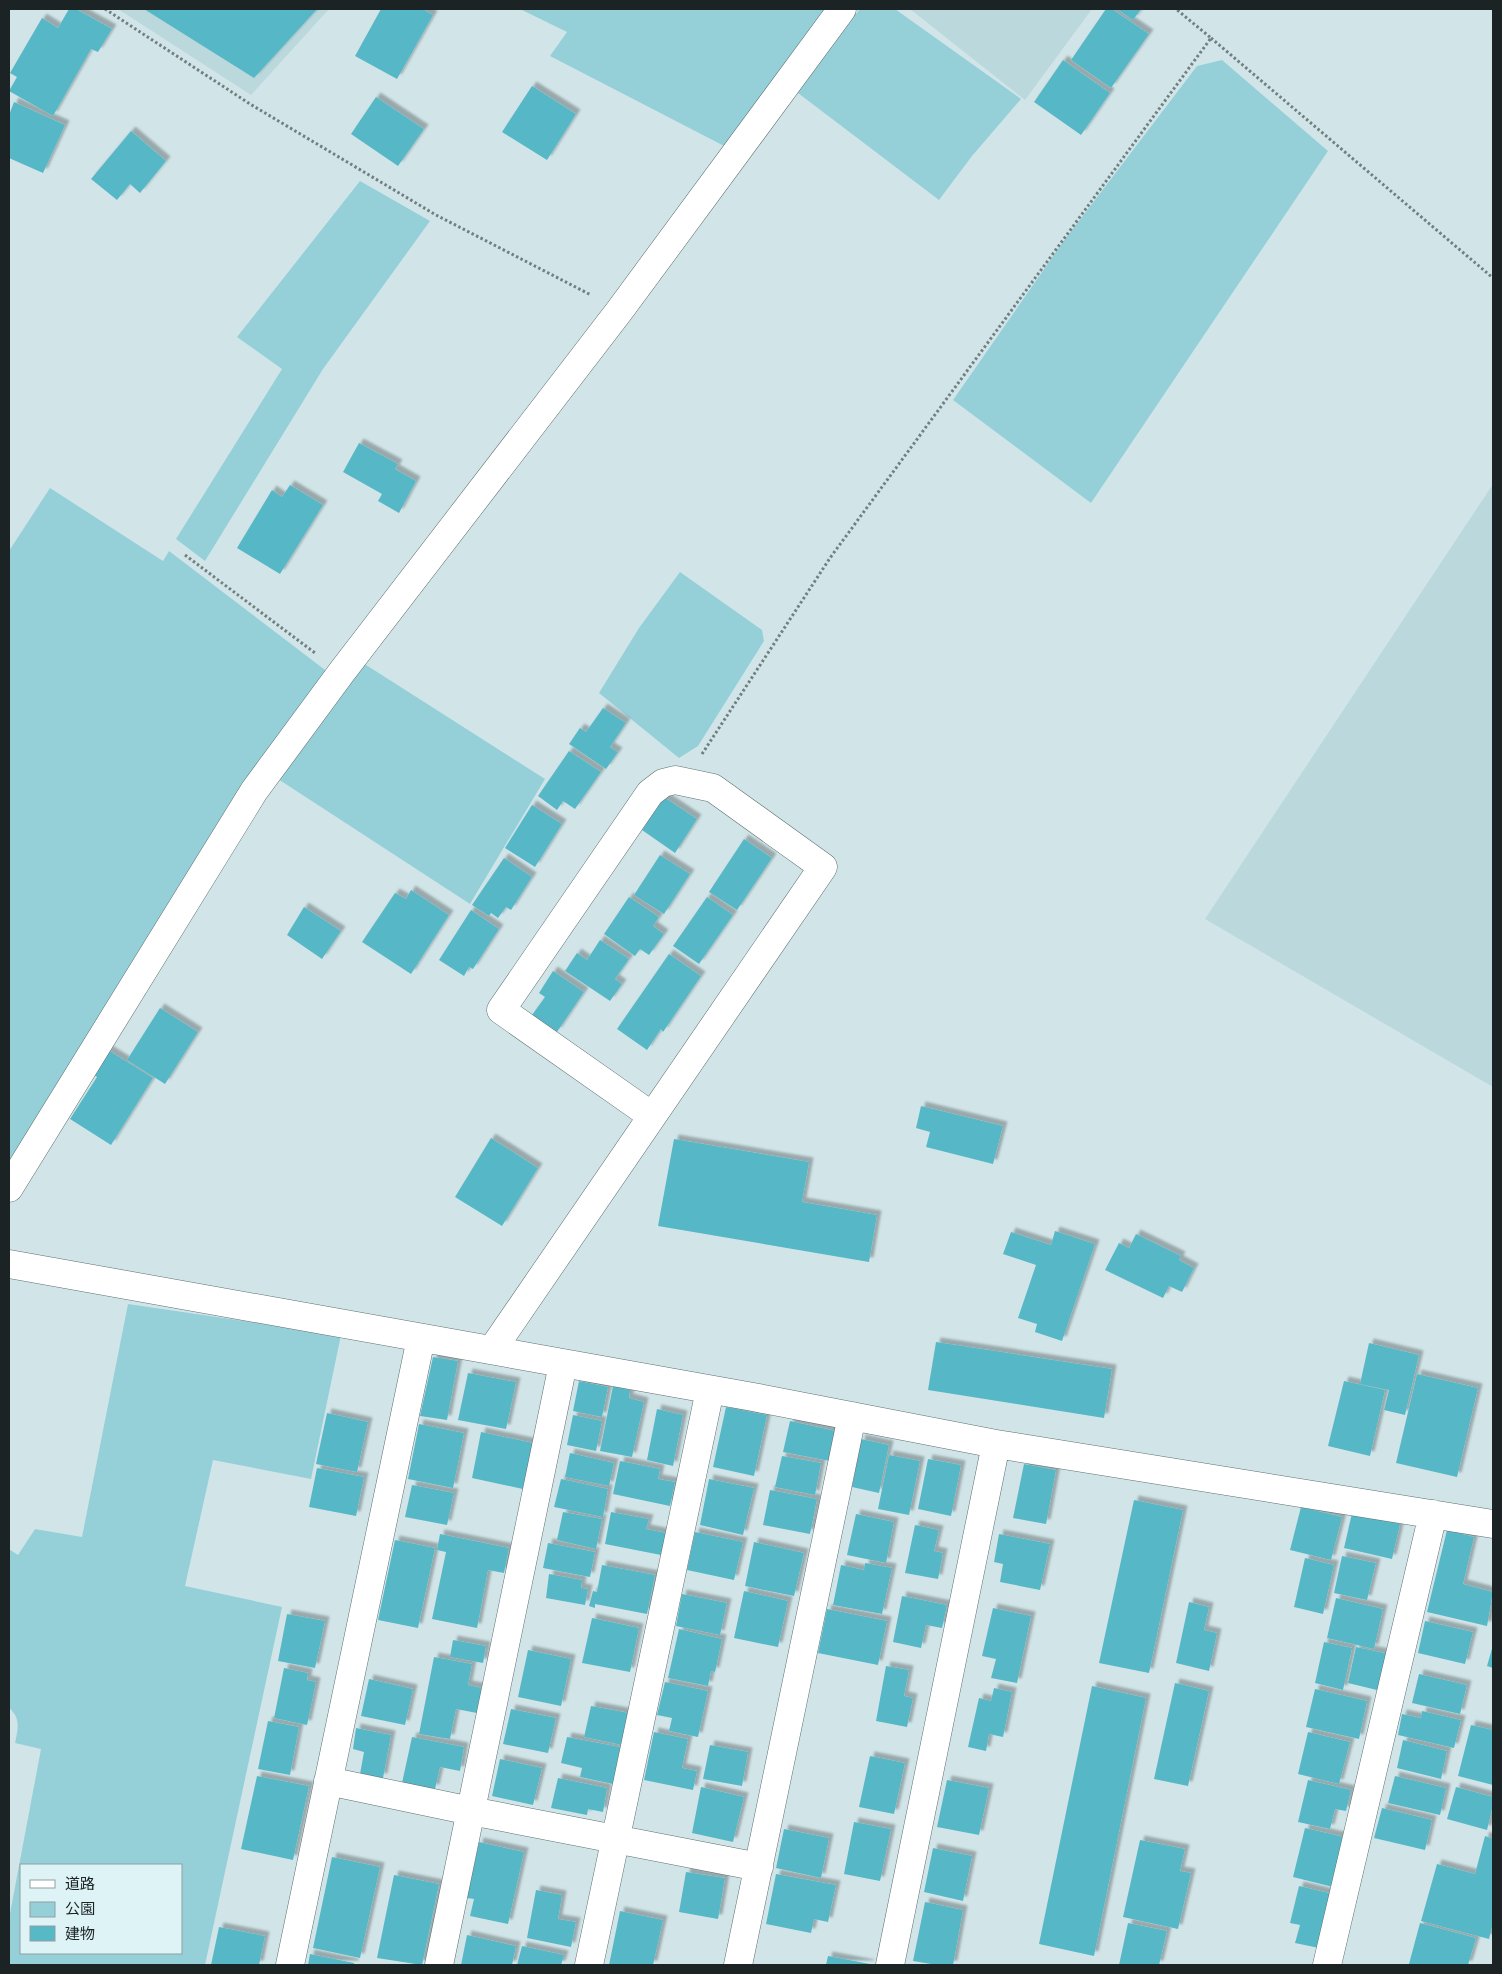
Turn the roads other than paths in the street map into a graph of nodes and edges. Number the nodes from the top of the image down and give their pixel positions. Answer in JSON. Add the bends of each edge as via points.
{"nodes":[{"id":1,"x":842,"y":9,"type":"edge"},
{"id":2,"x":652,"y":1116,"type":"junction"},
{"id":3,"x":9,"y":1188,"type":"edge"},
{"id":4,"x":9,"y":1264,"type":"edge"},
{"id":5,"x":421,"y":1338,"type":"junction"},
{"id":6,"x":492,"y":1350,"type":"junction"},
{"id":7,"x":563,"y":1364,"type":"junction"},
{"id":8,"x":710,"y":1390,"type":"junction"},
{"id":9,"x":852,"y":1416,"type":"junction"},
{"id":10,"x":996,"y":1444,"type":"junction"},
{"id":11,"x":1434,"y":1514,"type":"junction"},
{"id":12,"x":1493,"y":1524,"type":"edge"},
{"id":13,"x":328,"y":1781,"type":"junction"},
{"id":14,"x":470,"y":1811,"type":"junction"},
{"id":15,"x":616,"y":1839,"type":"junction"},
{"id":16,"x":759,"y":1867,"type":"junction"},
{"id":17,"x":290,"y":1965,"type":"edge"},
{"id":18,"x":439,"y":1965,"type":"edge"},
{"id":19,"x":589,"y":1965,"type":"edge"},
{"id":20,"x":738,"y":1965,"type":"edge"},
{"id":21,"x":890,"y":1965,"type":"edge"},
{"id":22,"x":1327,"y":1965,"type":"edge"}],
"edges":[{"from":1,"to":3,"type":"street","via":[[620,310],[254,791]]},
{"from":2,"to":2,"type":"street","via":[[823,866],[714,788],[674,780],[663,783],[650,793],[501,1010]]},
{"from":2,"to":6,"type":"street"},
{"from":4,"to":5,"type":"street"},
{"from":5,"to":6,"type":"street"},
{"from":5,"to":13,"type":"street"},
{"from":6,"to":7,"type":"street"},
{"from":7,"to":8,"type":"street"},
{"from":7,"to":14,"type":"street"},
{"from":8,"to":9,"type":"street"},
{"from":8,"to":15,"type":"street"},
{"from":9,"to":10,"type":"street"},
{"from":9,"to":16,"type":"street"},
{"from":10,"to":11,"type":"street"},
{"from":10,"to":21,"type":"street"},
{"from":11,"to":12,"type":"street"},
{"from":11,"to":22,"type":"street"},
{"from":13,"to":14,"type":"street"},
{"from":13,"to":17,"type":"street"},
{"from":14,"to":15,"type":"street"},
{"from":14,"to":18,"type":"street"},
{"from":15,"to":16,"type":"street"},
{"from":15,"to":19,"type":"street"},
{"from":16,"to":20,"type":"street"}]}
